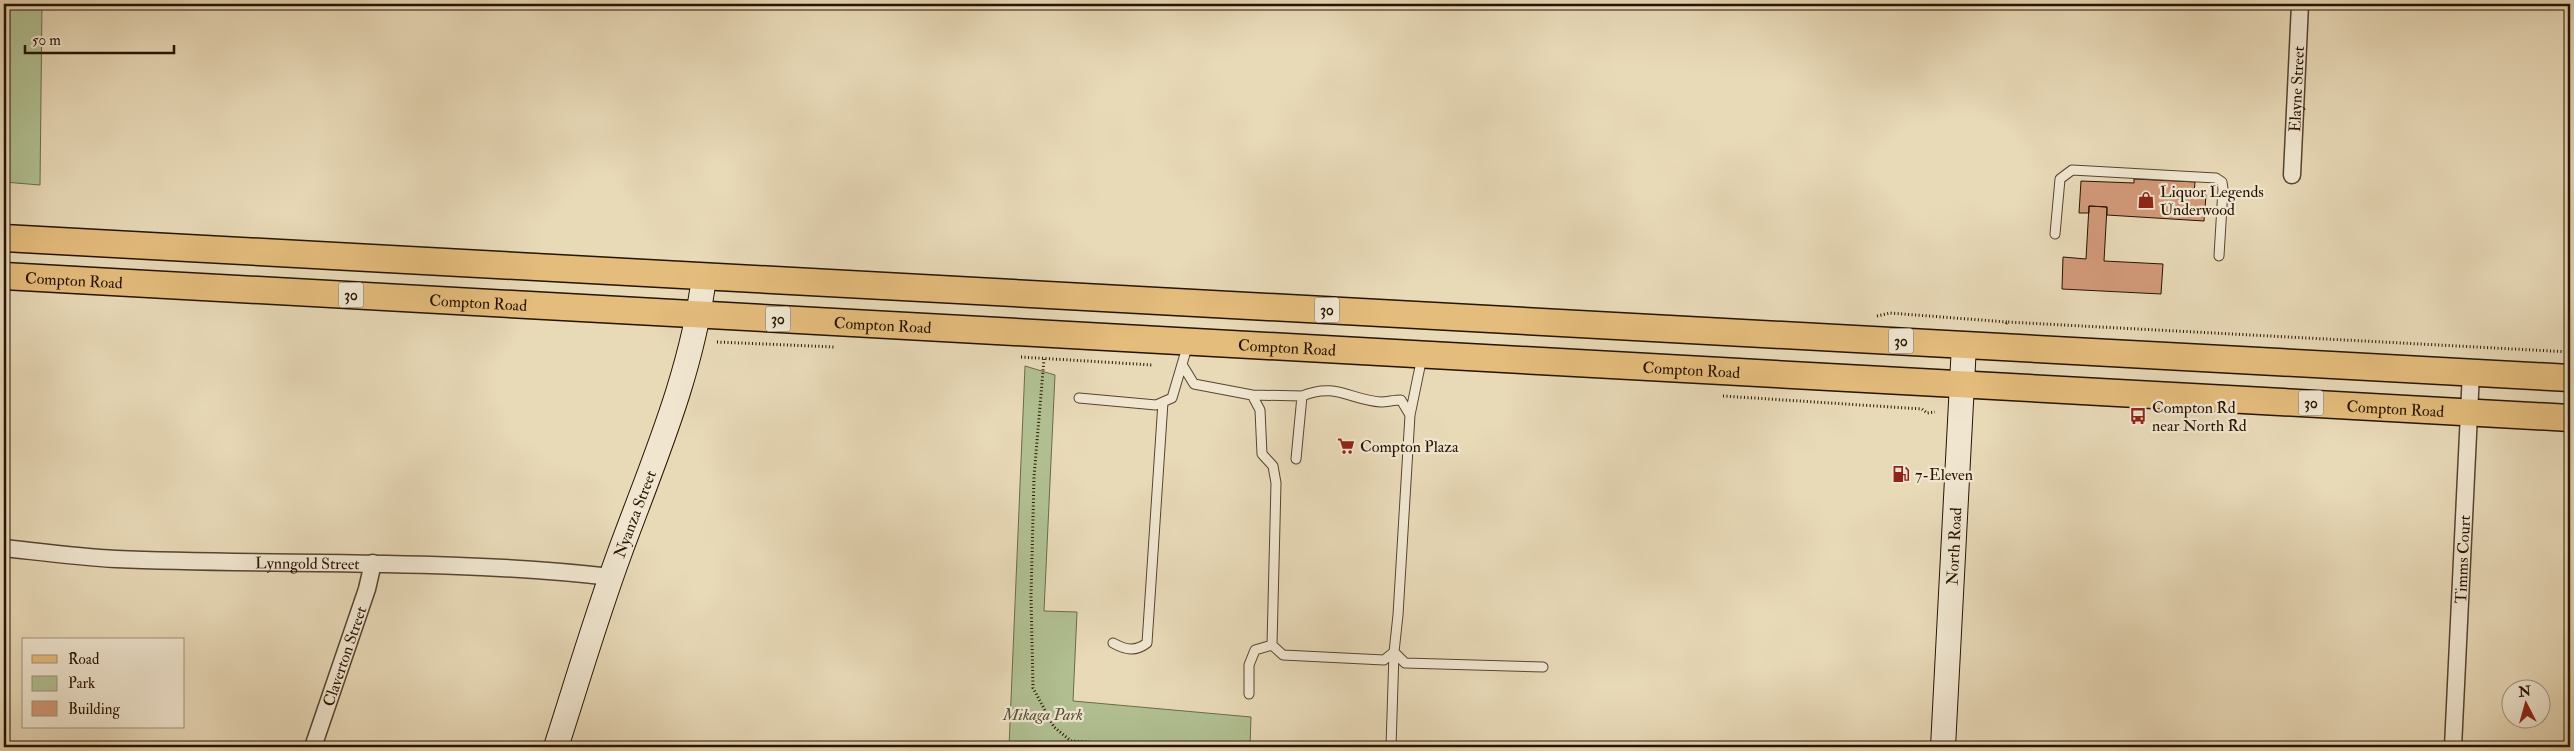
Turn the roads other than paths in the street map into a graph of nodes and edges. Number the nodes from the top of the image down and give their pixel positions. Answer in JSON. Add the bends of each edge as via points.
{"nodes":[{"id":1,"x":2300,"y":4,"type":"edge"},
{"id":2,"x":2292,"y":175,"type":"dead end"},
{"id":3,"x":2055,"y":234,"type":"dead end"},
{"id":4,"x":4,"y":238,"type":"edge"},
{"id":5,"x":2219,"y":256,"type":"dead end"},
{"id":6,"x":4,"y":276,"type":"edge"},
{"id":7,"x":704,"y":277,"type":"junction"},
{"id":8,"x":699,"y":315,"type":"junction"},
{"id":9,"x":1964,"y":345,"type":"junction"},
{"id":10,"x":1186,"y":354,"type":"junction"},
{"id":11,"x":1423,"y":354,"type":"junction"},
{"id":12,"x":2471,"y":372,"type":"junction"},
{"id":13,"x":2570,"y":378,"type":"edge"},
{"id":14,"x":1962,"y":384,"type":"junction"},
{"id":15,"x":1252,"y":394,"type":"junction"},
{"id":16,"x":1302,"y":396,"type":"junction"},
{"id":17,"x":1079,"y":398,"type":"dead end"},
{"id":18,"x":1163,"y":402,"type":"junction"},
{"id":19,"x":2470,"y":412,"type":"junction"},
{"id":20,"x":1410,"y":415,"type":"junction"},
{"id":21,"x":2570,"y":418,"type":"edge"},
{"id":22,"x":1296,"y":460,"type":"dead end"},
{"id":23,"x":4,"y":548,"type":"edge"},
{"id":24,"x":373,"y":563,"type":"junction"},
{"id":25,"x":610,"y":577,"type":"junction"},
{"id":26,"x":1113,"y":643,"type":"dead end"},
{"id":27,"x":1272,"y":645,"type":"junction"},
{"id":28,"x":1394,"y":652,"type":"junction"},
{"id":29,"x":1543,"y":667,"type":"dead end"},
{"id":30,"x":1249,"y":694,"type":"dead end"},
{"id":31,"x":313,"y":747,"type":"edge"},
{"id":32,"x":556,"y":747,"type":"edge"},
{"id":33,"x":1391,"y":747,"type":"edge"},
{"id":34,"x":1943,"y":747,"type":"edge"},
{"id":35,"x":2453,"y":747,"type":"edge"}],
"edges":[{"from":1,"to":2,"type":"street","name":"Elayne Street"},
{"from":3,"to":5,"type":"lane","via":[[2060,180],[2072,170],[2216,178],[2222,182],[2223,189]]},
{"from":4,"to":7,"type":"main road","number":"30"},
{"from":6,"to":8,"type":"main road","name":"Compton Road","number":"30"},
{"from":7,"to":8,"type":"street","name":"Nyanza Street"},
{"from":7,"to":9,"type":"main road","number":"30"},
{"from":8,"to":10,"type":"main road","name":"Compton Road","number":"30"},
{"from":8,"to":25,"type":"street","name":"Nyanza Street","via":[[679,390]]},
{"from":9,"to":12,"type":"main road","number":"30"},
{"from":9,"to":14,"type":"street","name":"North Road"},
{"from":10,"to":11,"type":"main road","name":"Compton Road","number":"30"},
{"from":10,"to":15,"type":"lane","via":[[1194,384]]},
{"from":10,"to":18,"type":"lane","via":[[1172,398]]},
{"from":11,"to":14,"type":"main road","name":"Compton Road","number":"30"},
{"from":11,"to":20,"type":"lane"},
{"from":12,"to":13,"type":"main road","number":"30"},
{"from":12,"to":19,"type":"street","name":"Timms Court"},
{"from":14,"to":19,"type":"main road","name":"Compton Road","number":"30"},
{"from":14,"to":34,"type":"street","name":"North Road"},
{"from":15,"to":16,"type":"lane"},
{"from":15,"to":27,"type":"lane","via":[[1260,410],[1262,454],[1273,466],[1276,483]]},
{"from":16,"to":20,"type":"lane","via":[[1337,390],[1381,402],[1401,400]]},
{"from":16,"to":22,"type":"lane"},
{"from":17,"to":18,"type":"lane","via":[[1156,405]]},
{"from":18,"to":26,"type":"lane","via":[[1147,644],[1139,649],[1124,649]]},
{"from":19,"to":21,"type":"main road","name":"Compton Road","number":"30"},
{"from":19,"to":35,"type":"street","name":"Timms Court"},
{"from":20,"to":28,"type":"lane"},
{"from":23,"to":24,"type":"street","name":"Lynngold Street","via":[[115,559]]},
{"from":24,"to":25,"type":"street","name":"Lynngold Street","via":[[569,572]]},
{"from":24,"to":31,"type":"street","name":"Claverton Street"},
{"from":25,"to":32,"type":"street","name":"Nyanza Street"},
{"from":27,"to":28,"type":"lane","via":[[1283,656],[1384,660]]},
{"from":27,"to":30,"type":"lane","via":[[1255,650],[1249,665]]},
{"from":28,"to":29,"type":"lane","via":[[1405,663]]},
{"from":28,"to":33,"type":"lane"}]}
